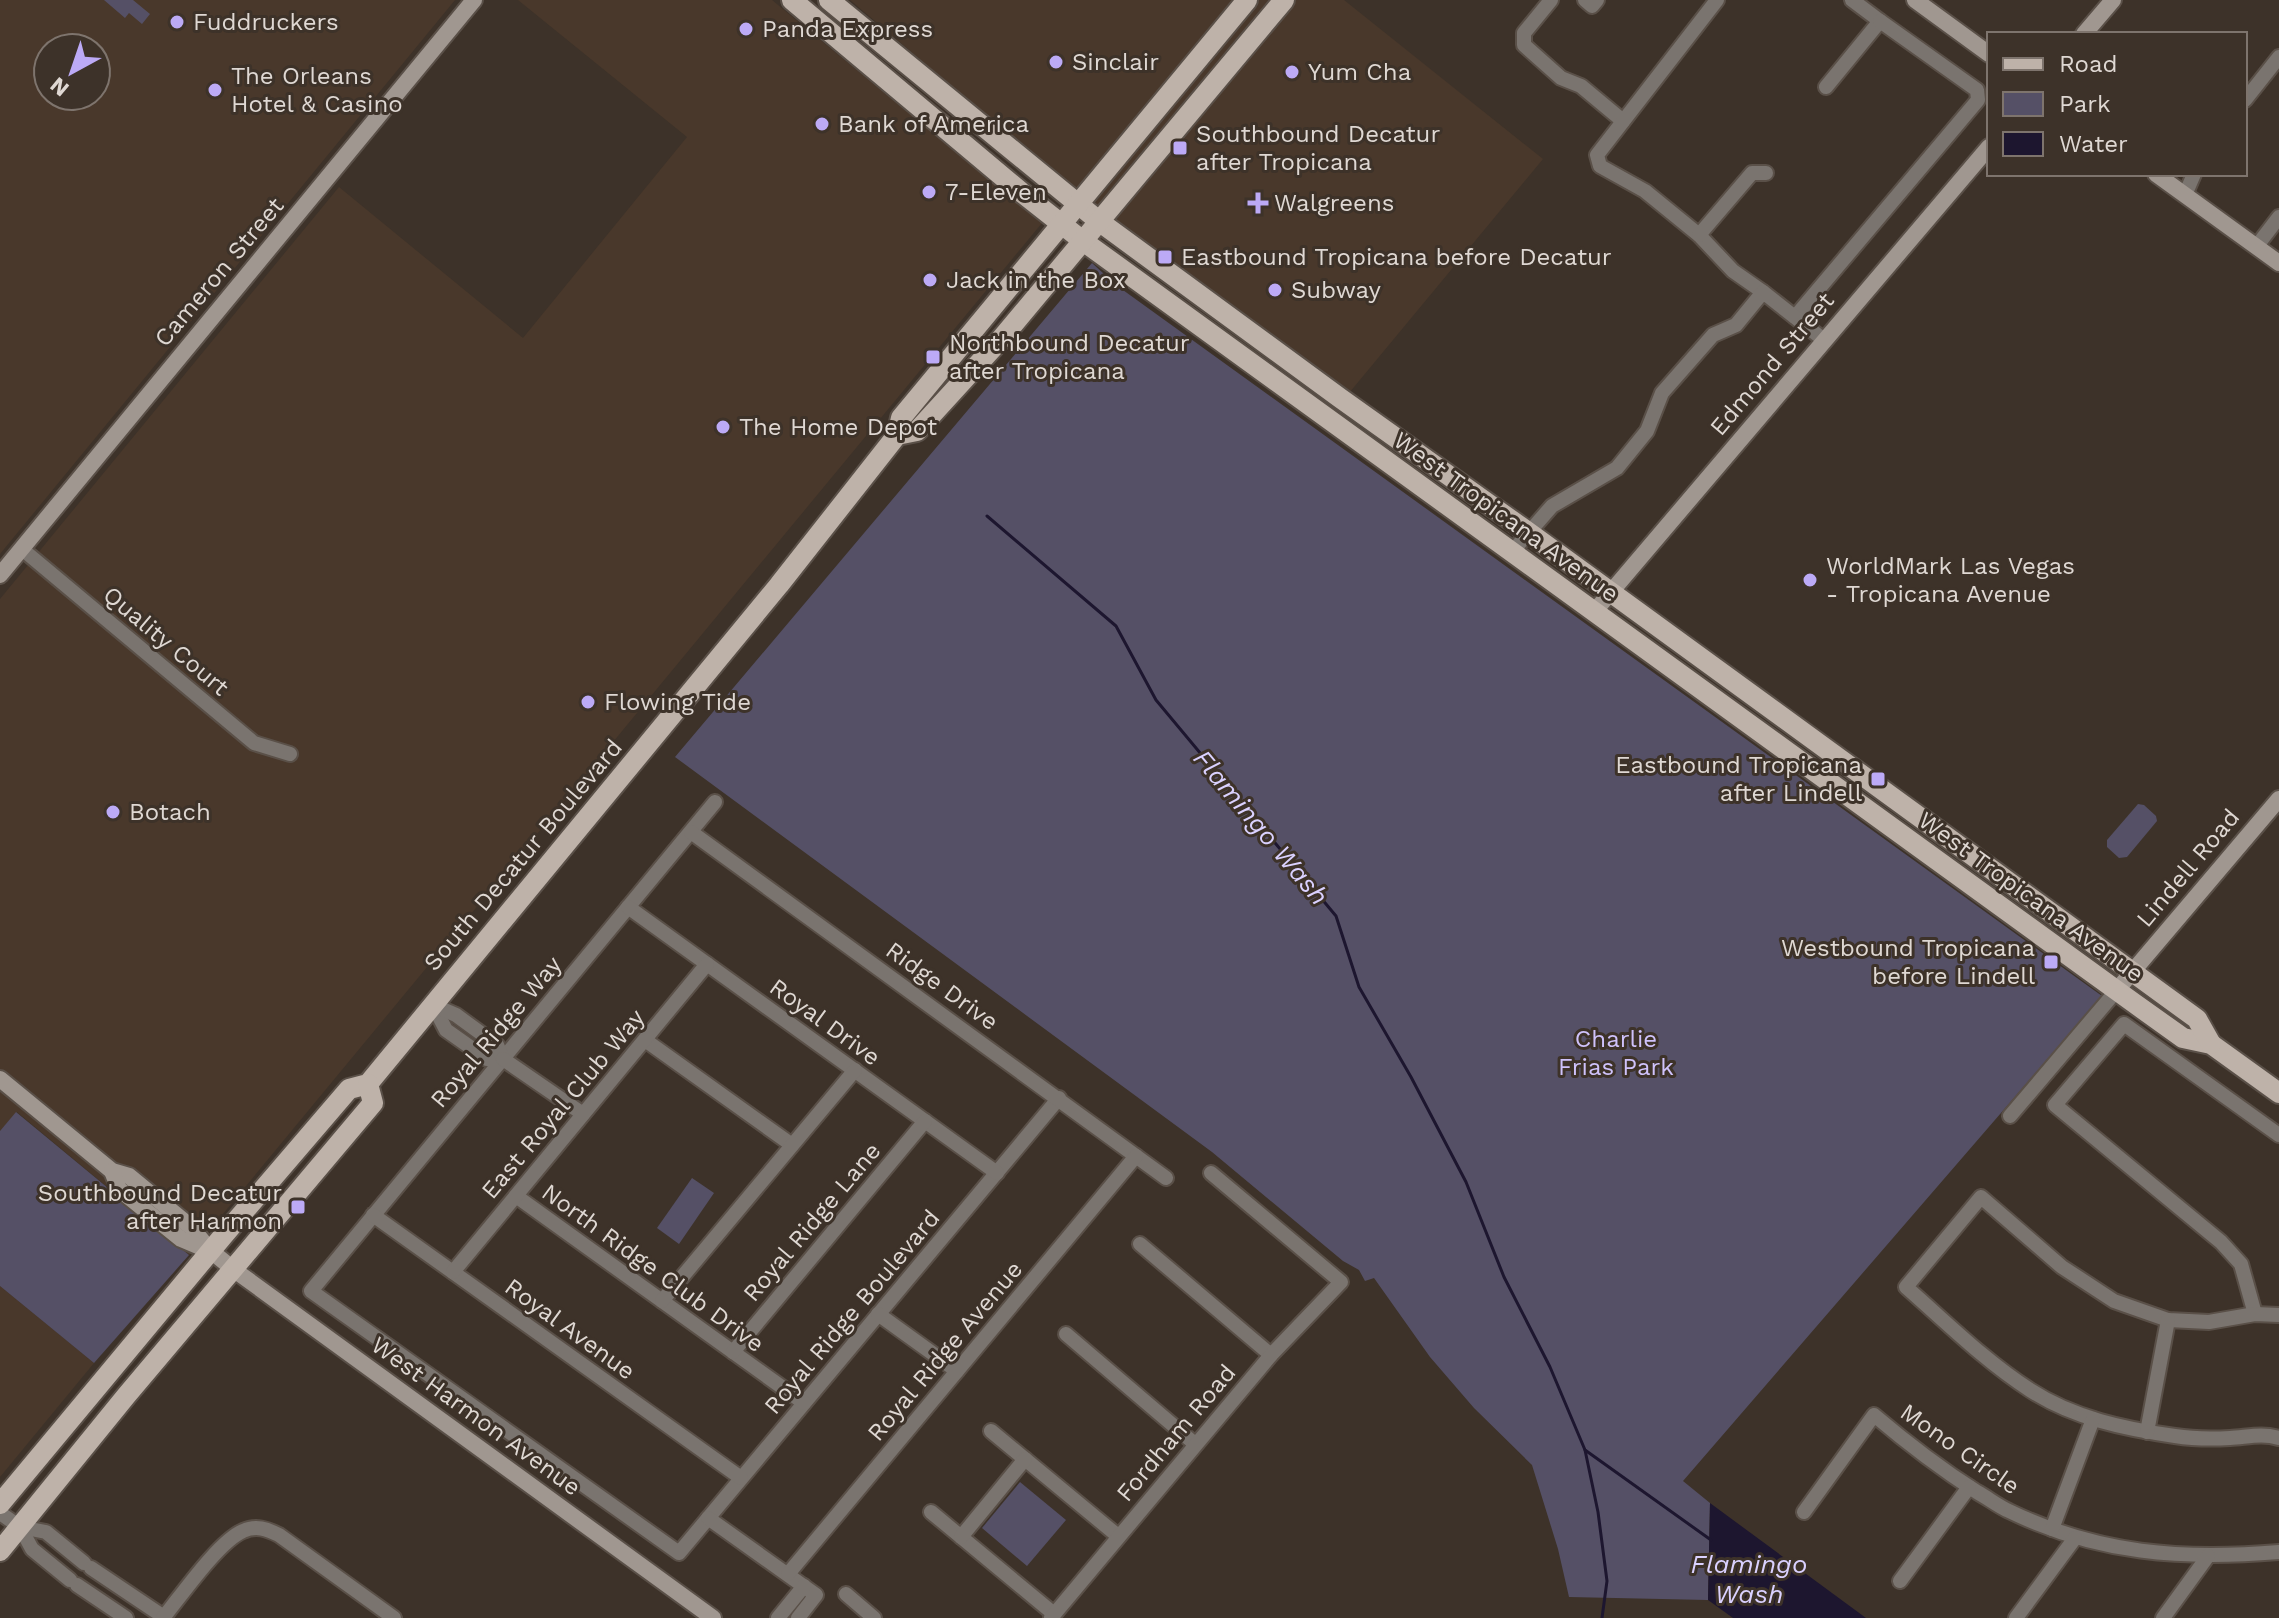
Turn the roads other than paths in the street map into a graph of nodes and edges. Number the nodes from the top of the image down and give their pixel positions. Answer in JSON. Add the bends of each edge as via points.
{"nodes":[{"id":1,"x":474,"y":0,"type":"edge"},
{"id":2,"x":792,"y":0,"type":"edge"},
{"id":3,"x":829,"y":0,"type":"edge"},
{"id":4,"x":1247,"y":0,"type":"edge"},
{"id":5,"x":1271,"y":0,"type":"edge"},
{"id":6,"x":1284,"y":0,"type":"edge"},
{"id":7,"x":1551,"y":0,"type":"edge"},
{"id":8,"x":1585,"y":0,"type":"edge"},
{"id":9,"x":1597,"y":0,"type":"edge"},
{"id":10,"x":1717,"y":0,"type":"edge"},
{"id":11,"x":1852,"y":0,"type":"edge"},
{"id":12,"x":1915,"y":0,"type":"edge"},
{"id":13,"x":2113,"y":0,"type":"edge"},
{"id":14,"x":1880,"y":21,"type":"junction"},
{"id":15,"x":2086,"y":32,"type":"edge"},
{"id":16,"x":841,"y":40,"type":"junction"},
{"id":17,"x":1242,"y":51,"type":"junction"},
{"id":18,"x":1987,"y":53,"type":"edge"},
{"id":19,"x":2279,"y":57,"type":"edge"},
{"id":20,"x":1826,"y":87,"type":"dead end"},
{"id":21,"x":2247,"y":97,"type":"edge"},
{"id":22,"x":951,"y":101,"type":"junction"},
{"id":23,"x":1623,"y":121,"type":"junction"},
{"id":24,"x":1987,"y":149,"type":"edge"},
{"id":25,"x":1766,"y":173,"type":"dead end"},
{"id":26,"x":2159,"y":176,"type":"edge"},
{"id":27,"x":2193,"y":176,"type":"edge"},
{"id":28,"x":2185,"y":195,"type":"junction"},
{"id":29,"x":1077,"y":204,"type":"junction"},
{"id":30,"x":2279,"y":217,"type":"edge"},
{"id":31,"x":1100,"y":222,"type":"junction"},
{"id":32,"x":1061,"y":223,"type":"junction"},
{"id":33,"x":1699,"y":235,"type":"junction"},
{"id":34,"x":1083,"y":241,"type":"junction"},
{"id":35,"x":2256,"y":247,"type":"junction"},
{"id":36,"x":2279,"y":263,"type":"edge"},
{"id":37,"x":1763,"y":292,"type":"junction"},
{"id":38,"x":1795,"y":317,"type":"junction"},
{"id":39,"x":1824,"y":340,"type":"junction"},
{"id":40,"x":897,"y":435,"type":"junction"},
{"id":41,"x":1396,"y":439,"type":"junction"},
{"id":42,"x":1381,"y":459,"type":"junction"},
{"id":43,"x":1528,"y":532,"type":"junction"},
{"id":44,"x":22,"y":549,"type":"junction"},
{"id":45,"x":1511,"y":553,"type":"junction"},
{"id":46,"x":0,"y":575,"type":"edge"},
{"id":47,"x":1610,"y":593,"type":"junction"},
{"id":48,"x":1594,"y":612,"type":"junction"},
{"id":49,"x":1756,"y":698,"type":"junction"},
{"id":50,"x":1741,"y":720,"type":"junction"},
{"id":51,"x":290,"y":754,"type":"dead end"},
{"id":52,"x":2279,"y":799,"type":"edge"},
{"id":53,"x":715,"y":802,"type":"dead end"},
{"id":54,"x":691,"y":832,"type":"junction"},
{"id":55,"x":1941,"y":832,"type":"junction"},
{"id":56,"x":1926,"y":853,"type":"junction"},
{"id":57,"x":628,"y":907,"type":"junction"},
{"id":58,"x":707,"y":964,"type":"junction"},
{"id":59,"x":2132,"y":971,"type":"junction"},
{"id":60,"x":2117,"y":990,"type":"junction"},
{"id":61,"x":433,"y":1005,"type":"junction"},
{"id":62,"x":645,"y":1040,"type":"junction"},
{"id":63,"x":2211,"y":1044,"type":"junction"},
{"id":64,"x":503,"y":1059,"type":"junction"},
{"id":65,"x":855,"y":1070,"type":"junction"},
{"id":66,"x":0,"y":1079,"type":"edge"},
{"id":67,"x":368,"y":1084,"type":"junction"},
{"id":68,"x":2279,"y":1093,"type":"edge"},
{"id":69,"x":1059,"y":1098,"type":"junction"},
{"id":70,"x":583,"y":1114,"type":"junction"},
{"id":71,"x":2010,"y":1116,"type":"dead end"},
{"id":72,"x":925,"y":1121,"type":"junction"},
{"id":73,"x":2279,"y":1135,"type":"edge"},
{"id":74,"x":792,"y":1145,"type":"junction"},
{"id":75,"x":1136,"y":1156,"type":"junction"},
{"id":76,"x":997,"y":1173,"type":"junction"},
{"id":77,"x":1211,"y":1173,"type":"dead end"},
{"id":78,"x":1166,"y":1178,"type":"dead end"},
{"id":79,"x":516,"y":1196,"type":"junction"},
{"id":80,"x":373,"y":1215,"type":"junction"},
{"id":81,"x":1140,"y":1244,"type":"dead end"},
{"id":82,"x":211,"y":1251,"type":"junction"},
{"id":83,"x":233,"y":1269,"type":"junction"},
{"id":84,"x":453,"y":1272,"type":"junction"},
{"id":85,"x":662,"y":1301,"type":"junction"},
{"id":86,"x":878,"y":1314,"type":"junction"},
{"id":87,"x":2255,"y":1314,"type":"junction"},
{"id":88,"x":2279,"y":1315,"type":"edge"},
{"id":89,"x":2168,"y":1320,"type":"junction"},
{"id":90,"x":1066,"y":1334,"type":"dead end"},
{"id":91,"x":733,"y":1352,"type":"junction"},
{"id":92,"x":1271,"y":1355,"type":"junction"},
{"id":93,"x":957,"y":1371,"type":"junction"},
{"id":94,"x":804,"y":1403,"type":"junction"},
{"id":95,"x":2093,"y":1419,"type":"junction"},
{"id":96,"x":991,"y":1431,"type":"dead end"},
{"id":97,"x":2147,"y":1432,"type":"junction"},
{"id":98,"x":2279,"y":1438,"type":"edge"},
{"id":99,"x":1195,"y":1444,"type":"junction"},
{"id":100,"x":1025,"y":1459,"type":"junction"},
{"id":101,"x":741,"y":1478,"type":"junction"},
{"id":102,"x":1969,"y":1487,"type":"junction"},
{"id":103,"x":0,"y":1504,"type":"edge"},
{"id":104,"x":931,"y":1512,"type":"dead end"},
{"id":105,"x":1804,"y":1512,"type":"dead end"},
{"id":106,"x":0,"y":1513,"type":"edge"},
{"id":107,"x":708,"y":1518,"type":"junction"},
{"id":108,"x":20,"y":1527,"type":"junction"},
{"id":109,"x":2052,"y":1529,"type":"junction"},
{"id":110,"x":1118,"y":1536,"type":"junction"},
{"id":111,"x":961,"y":1537,"type":"junction"},
{"id":112,"x":2075,"y":1538,"type":"junction"},
{"id":113,"x":0,"y":1551,"type":"edge"},
{"id":114,"x":2279,"y":1552,"type":"edge"},
{"id":115,"x":679,"y":1553,"type":"joint"},
{"id":116,"x":2208,"y":1556,"type":"junction"},
{"id":117,"x":788,"y":1574,"type":"junction"},
{"id":118,"x":1900,"y":1581,"type":"dead end"},
{"id":119,"x":810,"y":1591,"type":"junction"},
{"id":120,"x":846,"y":1594,"type":"dead end"},
{"id":121,"x":1052,"y":1616,"type":"edge"},
{"id":122,"x":126,"y":1618,"type":"edge"},
{"id":123,"x":163,"y":1618,"type":"edge"},
{"id":124,"x":394,"y":1618,"type":"edge"},
{"id":125,"x":713,"y":1618,"type":"edge"},
{"id":126,"x":778,"y":1618,"type":"edge"},
{"id":127,"x":798,"y":1618,"type":"edge"},
{"id":128,"x":874,"y":1618,"type":"edge"},
{"id":129,"x":2016,"y":1618,"type":"edge"},
{"id":130,"x":2163,"y":1618,"type":"edge"}],
"edges":[{"from":1,"to":44,"type":"street","name":"Cameron Street"},
{"from":2,"to":16,"type":"main road","name":"West Tropicana Avenue"},
{"from":3,"to":22,"type":"main road","name":"West Tropicana Avenue"},
{"from":4,"to":29,"type":"main road","name":"South Decatur Boulevard"},
{"from":5,"to":17,"type":"main road","via":[[1248,30]]},
{"from":6,"to":17,"type":"main road","name":"South Decatur Boulevard"},
{"from":7,"to":23,"type":"street","via":[[1524,33],[1524,45]]},
{"from":8,"to":9,"type":"street","via":[[1592,6]]},
{"from":10,"to":23,"type":"street"},
{"from":11,"to":14,"type":"street"},
{"from":12,"to":18,"type":"street"},
{"from":13,"to":15,"type":"street"},
{"from":14,"to":20,"type":"street"},
{"from":14,"to":38,"type":"street","via":[[1977,90],[1978,100]]},
{"from":16,"to":22,"type":"main road","via":[[854,38],[921,90]]},
{"from":16,"to":32,"type":"main road","name":"West Tropicana Avenue"},
{"from":17,"to":31,"type":"main road","name":"South Decatur Boulevard"},
{"from":19,"to":21,"type":"street"},
{"from":22,"to":29,"type":"main road","name":"West Tropicana Avenue"},
{"from":23,"to":33,"type":"street","via":[[1597,155],[1600,166],[1645,191]]},
{"from":24,"to":39,"type":"street","name":"Edmond Street"},
{"from":25,"to":33,"type":"street","via":[[1752,173]]},
{"from":26,"to":28,"type":"street"},
{"from":27,"to":28,"type":"street"},
{"from":28,"to":35,"type":"street"},
{"from":29,"to":31,"type":"main road","name":"West Tropicana Avenue"},
{"from":29,"to":32,"type":"main road","name":"South Decatur Boulevard"},
{"from":30,"to":35,"type":"street"},
{"from":31,"to":34,"type":"main road","name":"South Decatur Boulevard"},
{"from":31,"to":41,"type":"main road","name":"West Tropicana Avenue"},
{"from":32,"to":34,"type":"main road","name":"West Tropicana Avenue"},
{"from":32,"to":40,"type":"main road","name":"South Decatur Boulevard","via":[[901,418]]},
{"from":33,"to":37,"type":"street","via":[[1733,271]]},
{"from":34,"to":40,"type":"main road","name":"South Decatur Boulevard","via":[[917,431]]},
{"from":34,"to":42,"type":"main road","name":"West Tropicana Avenue"},
{"from":35,"to":36,"type":"street"},
{"from":37,"to":38,"type":"street"},
{"from":37,"to":43,"type":"street","via":[[1736,325],[1713,335],[1662,393],[1647,431],[1617,468],[1552,506]]},
{"from":38,"to":39,"type":"street"},
{"from":39,"to":47,"type":"street","name":"Edmond Street"},
{"from":40,"to":61,"type":"main road","name":"South Decatur Boulevard"},
{"from":41,"to":42,"type":"main road"},
{"from":41,"to":43,"type":"main road","name":"West Tropicana Avenue"},
{"from":42,"to":45,"type":"main road","name":"West Tropicana Avenue"},
{"from":43,"to":45,"type":"street"},
{"from":43,"to":47,"type":"main road","name":"West Tropicana Avenue"},
{"from":44,"to":46,"type":"street","name":"Cameron Street"},
{"from":44,"to":51,"type":"street","name":"Quality Court","via":[[254,743]]},
{"from":45,"to":48,"type":"main road","name":"West Tropicana Avenue"},
{"from":47,"to":48,"type":"street","name":"Edmond Street"},
{"from":47,"to":49,"type":"main road","name":"West Tropicana Avenue"},
{"from":48,"to":50,"type":"main road","name":"West Tropicana Avenue"},
{"from":49,"to":50,"type":"main road"},
{"from":49,"to":55,"type":"main road","name":"West Tropicana Avenue"},
{"from":50,"to":56,"type":"main road","name":"West Tropicana Avenue"},
{"from":52,"to":59,"type":"street","name":"Lindell Road"},
{"from":53,"to":54,"type":"street","name":"Royal Ridge Way"},
{"from":54,"to":57,"type":"street","name":"Royal Ridge Way"},
{"from":54,"to":69,"type":"street","name":"Ridge Drive"},
{"from":55,"to":56,"type":"main road"},
{"from":55,"to":59,"type":"main road","name":"West Tropicana Avenue"},
{"from":56,"to":60,"type":"main road","name":"West Tropicana Avenue"},
{"from":57,"to":58,"type":"street","name":"Royal Drive"},
{"from":57,"to":64,"type":"street","name":"Royal Ridge Way"},
{"from":58,"to":62,"type":"street","name":"East Royal Club Way"},
{"from":58,"to":65,"type":"street","name":"Royal Drive"},
{"from":59,"to":60,"type":"street","name":"Lindell Road"},
{"from":59,"to":63,"type":"main road","name":"West Tropicana Avenue","via":[[2197,1019]]},
{"from":60,"to":63,"type":"main road","name":"West Tropicana Avenue","via":[[2183,1038]]},
{"from":60,"to":71,"type":"street","name":"Lindell Road"},
{"from":61,"to":64,"type":"street","via":[[446,1030],[487,1059]]},
{"from":61,"to":67,"type":"main road","name":"South Decatur Boulevard"},
{"from":62,"to":70,"type":"street","name":"East Royal Club Way"},
{"from":62,"to":74,"type":"street"},
{"from":63,"to":68,"type":"main road","name":"West Tropicana Avenue"},
{"from":64,"to":70,"type":"street"},
{"from":64,"to":80,"type":"street","name":"Royal Ridge Way"},
{"from":65,"to":72,"type":"street","name":"Royal Drive"},
{"from":65,"to":74,"type":"street"},
{"from":66,"to":82,"type":"street","name":"West Harmon Avenue","via":[[112,1171],[129,1176],[191,1227]]},
{"from":67,"to":82,"type":"main road","name":"South Decatur Boulevard","via":[[349,1089]]},
{"from":67,"to":83,"type":"main road","name":"South Decatur Boulevard","via":[[373,1103]]},
{"from":69,"to":75,"type":"street","name":"Ridge Drive"},
{"from":69,"to":76,"type":"street","name":"Royal Ridge Boulevard"},
{"from":70,"to":79,"type":"street","name":"East Royal Club Way"},
{"from":72,"to":76,"type":"street","name":"Royal Drive"},
{"from":72,"to":91,"type":"street","name":"Royal Ridge Lane"},
{"from":73,"to":87,"type":"street","via":[[2124,1024],[2055,1105],[2221,1242],[2241,1264]]},
{"from":74,"to":85,"type":"street"},
{"from":75,"to":78,"type":"street","name":"Ridge Drive"},
{"from":75,"to":93,"type":"street","name":"Royal Ridge Avenue"},
{"from":76,"to":86,"type":"street","name":"Royal Ridge Boulevard"},
{"from":77,"to":92,"type":"street","name":"Fordham Road","via":[[1341,1282]]},
{"from":79,"to":84,"type":"street","name":"East Royal Club Way"},
{"from":79,"to":85,"type":"street","name":"North Ridge Club Drive"},
{"from":80,"to":84,"type":"street","name":"Royal Avenue"},
{"from":80,"to":115,"type":"street","name":"Royal Ridge Way","via":[[311,1291]]},
{"from":81,"to":92,"type":"street"},
{"from":82,"to":83,"type":"street","name":"West Harmon Avenue"},
{"from":82,"to":103,"type":"main road","name":"South Decatur Boulevard"},
{"from":83,"to":108,"type":"main road","name":"South Decatur Boulevard"},
{"from":83,"to":125,"type":"street","name":"West Harmon Avenue"},
{"from":84,"to":101,"type":"street","name":"Royal Avenue"},
{"from":85,"to":91,"type":"street","name":"North Ridge Club Drive"},
{"from":86,"to":93,"type":"street"},
{"from":86,"to":94,"type":"street","name":"Royal Ridge Boulevard"},
{"from":87,"to":88,"type":"street"},
{"from":87,"to":89,"type":"street","via":[[2209,1322]]},
{"from":89,"to":95,"type":"street","via":[[2114,1301],[2062,1267],[1981,1197],[1906,1287],[2031,1391]]},
{"from":89,"to":97,"type":"street"},
{"from":90,"to":99,"type":"street"},
{"from":91,"to":94,"type":"street","name":"North Ridge Club Drive"},
{"from":92,"to":99,"type":"street","name":"Fordham Road"},
{"from":93,"to":117,"type":"street","name":"Royal Ridge Avenue"},
{"from":94,"to":101,"type":"street","name":"Royal Ridge Boulevard"},
{"from":95,"to":97,"type":"street"},
{"from":95,"to":109,"type":"street"},
{"from":96,"to":100,"type":"street"},
{"from":97,"to":98,"type":"street","via":[[2193,1439],[2264,1434]]},
{"from":99,"to":110,"type":"street","name":"Fordham Road"},
{"from":100,"to":110,"type":"street"},
{"from":100,"to":111,"type":"street"},
{"from":101,"to":107,"type":"street","name":"Royal Ridge Boulevard"},
{"from":102,"to":105,"type":"street","name":"Mono Circle","via":[[1874,1415]]},
{"from":102,"to":109,"type":"street","name":"Mono Circle","via":[[2007,1511]]},
{"from":102,"to":118,"type":"street"},
{"from":104,"to":111,"type":"street"},
{"from":106,"to":108,"type":"street"},
{"from":107,"to":115,"type":"street","name":"Royal Ridge Boulevard"},
{"from":107,"to":117,"type":"street"},
{"from":108,"to":113,"type":"main road","name":"South Decatur Boulevard"},
{"from":108,"to":122,"type":"street","via":[[32,1549]]},
{"from":108,"to":123,"type":"street","via":[[46,1532]]},
{"from":109,"to":112,"type":"street","name":"Mono Circle"},
{"from":110,"to":121,"type":"street","name":"Fordham Road"},
{"from":111,"to":121,"type":"street"},
{"from":112,"to":116,"type":"street","name":"Mono Circle","via":[[2143,1553]]},
{"from":112,"to":129,"type":"street"},
{"from":114,"to":116,"type":"street","name":"Mono Circle"},
{"from":116,"to":130,"type":"street"},
{"from":117,"to":119,"type":"street"},
{"from":119,"to":126,"type":"street"},
{"from":119,"to":127,"type":"street"},
{"from":120,"to":128,"type":"street"},
{"from":123,"to":124,"type":"street","via":[[226,1541],[257,1528],[279,1535]]}]}
